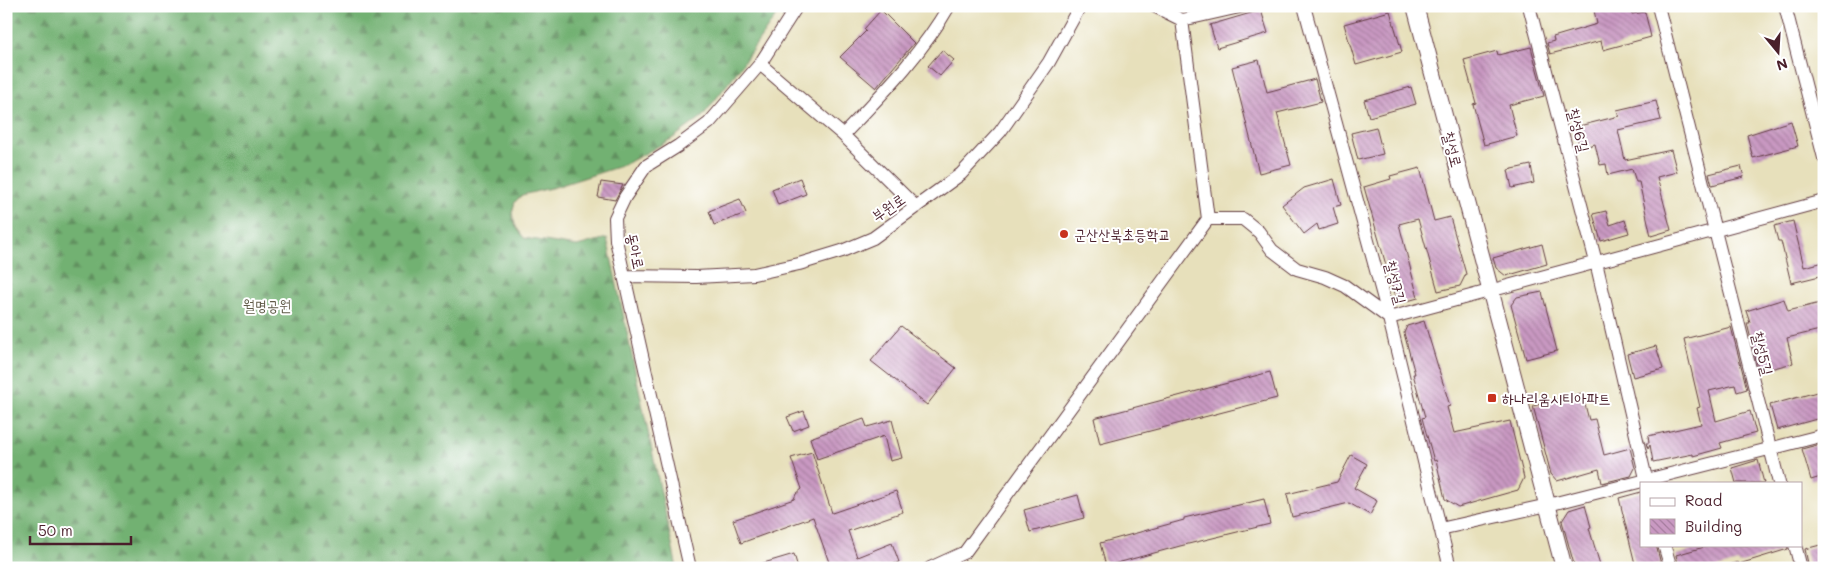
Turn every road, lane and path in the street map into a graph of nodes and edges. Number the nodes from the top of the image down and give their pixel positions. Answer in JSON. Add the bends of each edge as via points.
{"nodes":[{"id":1,"x":797,"y":6,"type":"edge"},
{"id":2,"x":949,"y":6,"type":"edge"},
{"id":3,"x":1080,"y":6,"type":"edge"},
{"id":4,"x":1154,"y":6,"type":"edge"},
{"id":5,"x":1244,"y":6,"type":"edge"},
{"id":6,"x":1304,"y":6,"type":"edge"},
{"id":7,"x":1415,"y":6,"type":"edge"},
{"id":8,"x":1530,"y":6,"type":"edge"},
{"id":9,"x":1658,"y":6,"type":"edge"},
{"id":10,"x":1785,"y":6,"type":"edge"},
{"id":11,"x":1182,"y":20,"type":"junction"},
{"id":12,"x":760,"y":64,"type":"junction"},
{"id":13,"x":843,"y":135,"type":"junction"},
{"id":14,"x":1824,"y":158,"type":"edge"},
{"id":15,"x":1824,"y":201,"type":"edge"},
{"id":16,"x":916,"y":207,"type":"junction"},
{"id":17,"x":1208,"y":219,"type":"junction"},
{"id":18,"x":1714,"y":230,"type":"junction"},
{"id":19,"x":1596,"y":262,"type":"junction"},
{"id":20,"x":625,"y":276,"type":"junction"},
{"id":21,"x":1491,"y":291,"type":"junction"},
{"id":22,"x":1389,"y":318,"type":"junction"},
{"id":23,"x":1824,"y":435,"type":"edge"},
{"id":24,"x":1771,"y":449,"type":"junction"},
{"id":25,"x":1647,"y":482,"type":"edge"},
{"id":26,"x":1779,"y":482,"type":"edge"},
{"id":27,"x":1640,"y":484,"type":"edge"},
{"id":28,"x":1548,"y":505,"type":"junction"},
{"id":29,"x":1440,"y":529,"type":"junction"},
{"id":30,"x":1664,"y":546,"type":"edge"},
{"id":31,"x":1795,"y":546,"type":"edge"},
{"id":32,"x":690,"y":568,"type":"edge"},
{"id":33,"x":930,"y":568,"type":"edge"},
{"id":34,"x":1450,"y":568,"type":"edge"},
{"id":35,"x":1564,"y":568,"type":"edge"},
{"id":36,"x":1670,"y":568,"type":"edge"},
{"id":37,"x":1801,"y":568,"type":"edge"}],
"edges":[{"from":1,"to":12,"type":"street","name":"동아로"},
{"from":2,"to":13,"type":"street","via":[[903,72]]},
{"from":3,"to":16,"type":"street","name":"부원로","via":[[1049,62],[1000,132],[961,174]]},
{"from":4,"to":11,"type":"street"},
{"from":5,"to":11,"type":"street"},
{"from":6,"to":22,"type":"street","name":"칠성7길"},
{"from":7,"to":21,"type":"street","name":"칠성로"},
{"from":8,"to":19,"type":"street","name":"칠성6길"},
{"from":9,"to":18,"type":"street","name":"칠성5길"},
{"from":10,"to":14,"type":"street"},
{"from":11,"to":17,"type":"street"},
{"from":12,"to":13,"type":"street"},
{"from":12,"to":20,"type":"street","name":"동아로","via":[[709,124],[646,166],[625,197],[614,218]]},
{"from":13,"to":16,"type":"street"},
{"from":15,"to":18,"type":"street"},
{"from":16,"to":20,"type":"street","name":"부원로","via":[[872,238],[842,251],[784,268],[754,274],[696,277]]},
{"from":17,"to":22,"type":"street","via":[[1243,219],[1259,232],[1272,250],[1297,269],[1345,286]]},
{"from":17,"to":33,"type":"street","via":[[965,552]]},
{"from":18,"to":19,"type":"street"},
{"from":18,"to":24,"type":"street","name":"칠성5길"},
{"from":19,"to":21,"type":"street"},
{"from":19,"to":25,"type":"street","name":"칠성6길"},
{"from":20,"to":32,"type":"street","name":"동아로"},
{"from":21,"to":22,"type":"street"},
{"from":21,"to":28,"type":"street","name":"칠성로"},
{"from":22,"to":29,"type":"street","name":"칠성7길"},
{"from":23,"to":24,"type":"street"},
{"from":24,"to":25,"type":"street"},
{"from":24,"to":26,"type":"street","name":"칠성5길"},
{"from":27,"to":28,"type":"street"},
{"from":28,"to":29,"type":"street"},
{"from":28,"to":35,"type":"street","name":"칠성로"},
{"from":29,"to":34,"type":"street","name":"칠성7길"},
{"from":30,"to":36,"type":"street"},
{"from":31,"to":37,"type":"street"}]}
